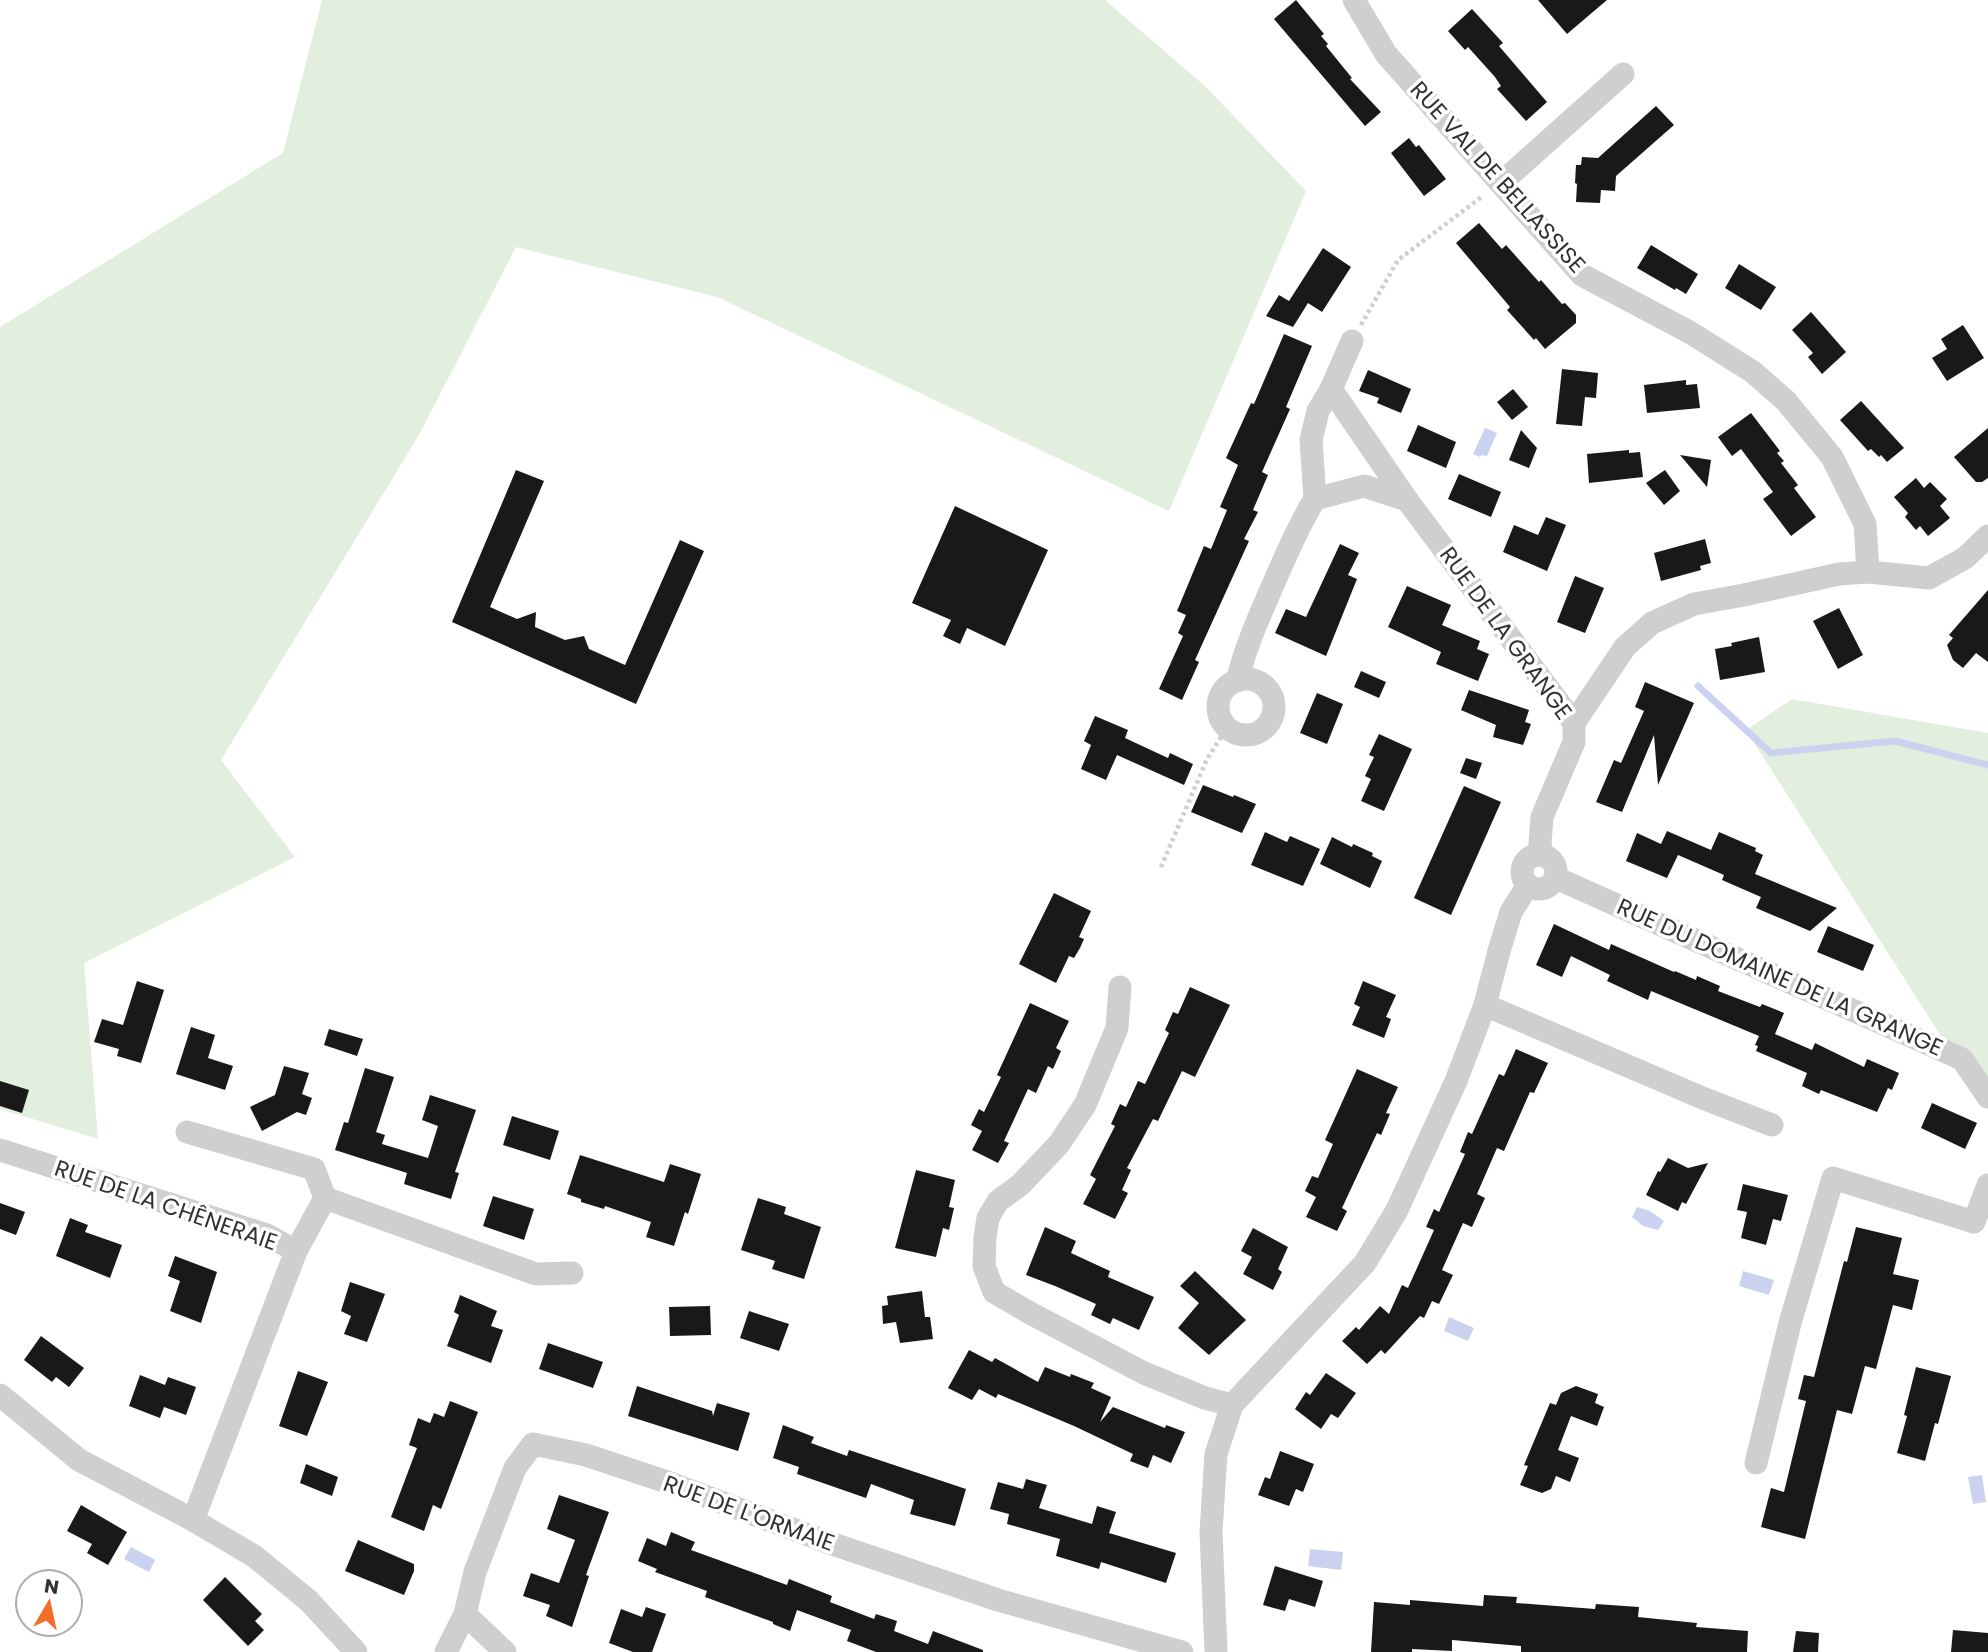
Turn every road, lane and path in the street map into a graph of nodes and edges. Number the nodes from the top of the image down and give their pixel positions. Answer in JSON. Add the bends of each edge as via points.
{"nodes":[{"id":1,"x":1354,"y":0,"type":"edge"},
{"id":2,"x":1623,"y":74,"type":"dead end"},
{"id":3,"x":1501,"y":183,"type":"junction"},
{"id":4,"x":1352,"y":341,"type":"joint"},
{"id":5,"x":1331,"y":389,"type":"junction"},
{"id":6,"x":1315,"y":499,"type":"junction"},
{"id":7,"x":1407,"y":500,"type":"junction"},
{"id":8,"x":1988,"y":536,"type":"edge"},
{"id":9,"x":1868,"y":572,"type":"junction"},
{"id":10,"x":1237,"y":681,"type":"junction"},
{"id":11,"x":1574,"y":723,"type":"junction"},
{"id":12,"x":1227,"y":728,"type":"junction"},
{"id":13,"x":1542,"y":855,"type":"junction"},
{"id":14,"x":1161,"y":867,"type":"dead end"},
{"id":15,"x":1556,"y":878,"type":"junction"},
{"id":16,"x":1528,"y":885,"type":"junction"},
{"id":17,"x":1120,"y":987,"type":"dead end"},
{"id":18,"x":1485,"y":1005,"type":"junction"},
{"id":19,"x":1988,"y":1097,"type":"edge"},
{"id":20,"x":1772,"y":1125,"type":"dead end"},
{"id":21,"x":187,"y":1132,"type":"dead end"},
{"id":22,"x":0,"y":1150,"type":"edge"},
{"id":23,"x":1988,"y":1185,"type":"edge"},
{"id":24,"x":325,"y":1198,"type":"junction"},
{"id":25,"x":296,"y":1251,"type":"junction"},
{"id":26,"x":572,"y":1273,"type":"dead end"},
{"id":27,"x":0,"y":1395,"type":"edge"},
{"id":28,"x":1232,"y":1405,"type":"junction"},
{"id":29,"x":1756,"y":1464,"type":"dead end"},
{"id":30,"x":193,"y":1520,"type":"junction"},
{"id":31,"x":466,"y":1614,"type":"junction"},
{"id":32,"x":356,"y":1652,"type":"edge"},
{"id":33,"x":446,"y":1652,"type":"edge"},
{"id":34,"x":505,"y":1652,"type":"edge"},
{"id":35,"x":1182,"y":1652,"type":"edge"},
{"id":36,"x":1216,"y":1652,"type":"edge"}],
"edges":[{"from":1,"to":3,"type":"street","name":"RUE VAL DE BELLASSISE","via":[[1386,54]]},
{"from":2,"to":3,"type":"street"},
{"from":3,"to":4,"type":"path","via":[[1398,260]]},
{"from":3,"to":9,"type":"street","name":"RUE VAL DE BELLASSISE","via":[[1582,275],[1691,333],[1753,372],[1786,401],[1832,457],[1865,524]]},
{"from":4,"to":5,"type":"street"},
{"from":5,"to":6,"type":"street","via":[[1318,411],[1311,440]]},
{"from":5,"to":7,"type":"street","name":"RUE DE LA GRANGE"},
{"from":6,"to":7,"type":"street","via":[[1364,486]]},
{"from":6,"to":10,"type":"street","via":[[1257,620]]},
{"from":7,"to":11,"type":"street","name":"RUE DE LA GRANGE"},
{"from":8,"to":9,"type":"street","via":[[1965,558],[1929,578]]},
{"from":9,"to":11,"type":"street","via":[[1694,604],[1652,623],[1625,647]]},
{"from":10,"to":12,"type":"street","via":[[1228,686],[1219,702],[1218,711]]},
{"from":10,"to":12,"type":"street","via":[[1263,685],[1273,699],[1272,717],[1253,734]]},
{"from":11,"to":13,"type":"street","name":"RUE DE LA GRANGE","via":[[1574,742],[1542,817]]},
{"from":12,"to":14,"type":"path","via":[[1206,759]]},
{"from":13,"to":15,"type":"street","via":[[1554,863]]},
{"from":13,"to":16,"type":"street","via":[[1531,856],[1523,864],[1522,876]]},
{"from":15,"to":16,"type":"street","via":[[1544,889]]},
{"from":15,"to":19,"type":"street","name":"RUE DU DOMAINE DE LA GRANGE","via":[[1962,1059]]},
{"from":16,"to":18,"type":"street","via":[[1511,912]]},
{"from":17,"to":28,"type":"street","via":[[1117,1028],[1085,1105],[1059,1144],[998,1201],[988,1218],[984,1266],[994,1292],[1030,1313],[1144,1373]]},
{"from":18,"to":20,"type":"street"},
{"from":18,"to":28,"type":"street","via":[[1456,1082],[1397,1210],[1365,1263]]},
{"from":21,"to":24,"type":"street","via":[[314,1169]]},
{"from":22,"to":25,"type":"street","name":"RUE DE LA CHÊNERAIE","via":[[267,1235]]},
{"from":23,"to":29,"type":"street","via":[[1974,1222],[1833,1178],[1790,1323]]},
{"from":24,"to":25,"type":"street"},
{"from":24,"to":26,"type":"street","via":[[536,1274]]},
{"from":25,"to":30,"type":"street","name":"RUE DE LA CHÊNERAIE"},
{"from":27,"to":30,"type":"street","via":[[79,1460]]},
{"from":28,"to":36,"type":"street","via":[[1216,1454],[1211,1532]]},
{"from":30,"to":32,"type":"street","via":[[254,1556],[309,1601]]},
{"from":31,"to":33,"type":"street","name":"RUE DE L'ORMAIE"},
{"from":31,"to":34,"type":"street"},
{"from":31,"to":35,"type":"street","name":"RUE DE L'ORMAIE","via":[[475,1572],[515,1468],[533,1444],[586,1455],[670,1483],[998,1600]]}]}
